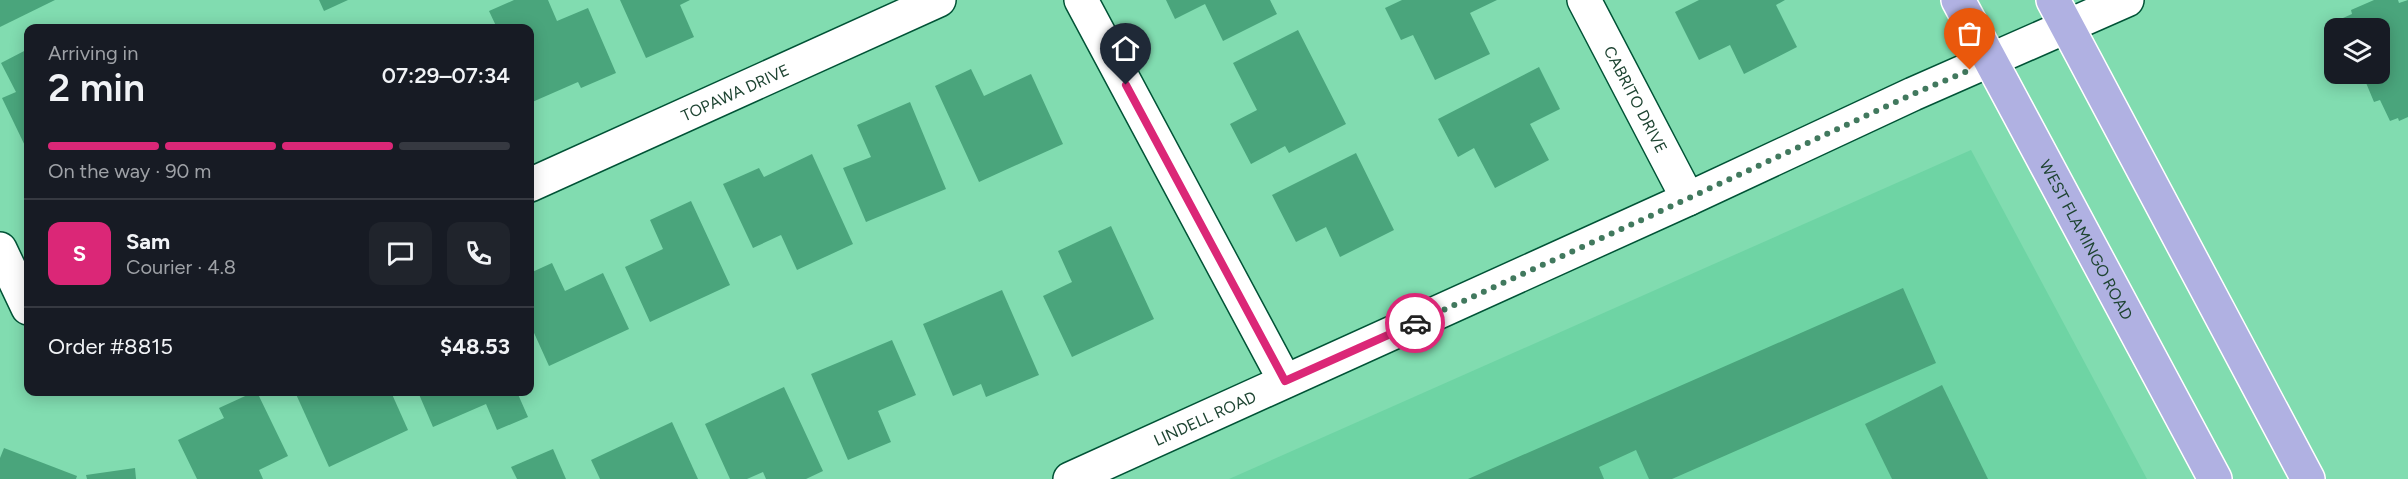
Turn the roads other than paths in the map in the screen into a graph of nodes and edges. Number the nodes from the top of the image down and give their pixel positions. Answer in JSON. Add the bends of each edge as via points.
{"nodes":[{"id":1,"x":939,"y":0,"type":"edge"},
{"id":2,"x":1081,"y":0,"type":"edge"},
{"id":3,"x":1584,"y":0,"type":"edge"},
{"id":4,"x":1958,"y":0,"type":"edge"},
{"id":5,"x":2127,"y":0,"type":"edge"},
{"id":6,"x":2060,"y":14,"type":"edge"},
{"id":7,"x":1990,"y":61,"type":"junction"},
{"id":8,"x":534,"y":183,"type":"edge"},
{"id":9,"x":1688,"y":199,"type":"junction"},
{"id":10,"x":0,"y":249,"type":"edge"},
{"id":11,"x":24,"y":300,"type":"edge"},
{"id":12,"x":1285,"y":381,"type":"junction"},
{"id":13,"x":1070,"y":479,"type":"edge"},
{"id":14,"x":2215,"y":479,"type":"edge"},
{"id":15,"x":2308,"y":479,"type":"edge"}],
"edges":[{"from":1,"to":8,"type":"street","name":"TOPAWA DRIVE"},
{"from":2,"to":12,"type":"street"},
{"from":3,"to":9,"type":"street","name":"CABRITO DRIVE"},
{"from":4,"to":7,"type":"main road","name":"WEST FLAMINGO ROAD"},
{"from":5,"to":6,"type":"street","name":"LINDELL ROAD"},
{"from":6,"to":7,"type":"street","name":"LINDELL ROAD"},
{"from":6,"to":15,"type":"main road"},
{"from":7,"to":9,"type":"street","name":"LINDELL ROAD"},
{"from":7,"to":14,"type":"main road","name":"WEST FLAMINGO ROAD"},
{"from":9,"to":12,"type":"street","name":"LINDELL ROAD"},
{"from":10,"to":11,"type":"street"},
{"from":12,"to":13,"type":"street","name":"LINDELL ROAD"}]}
